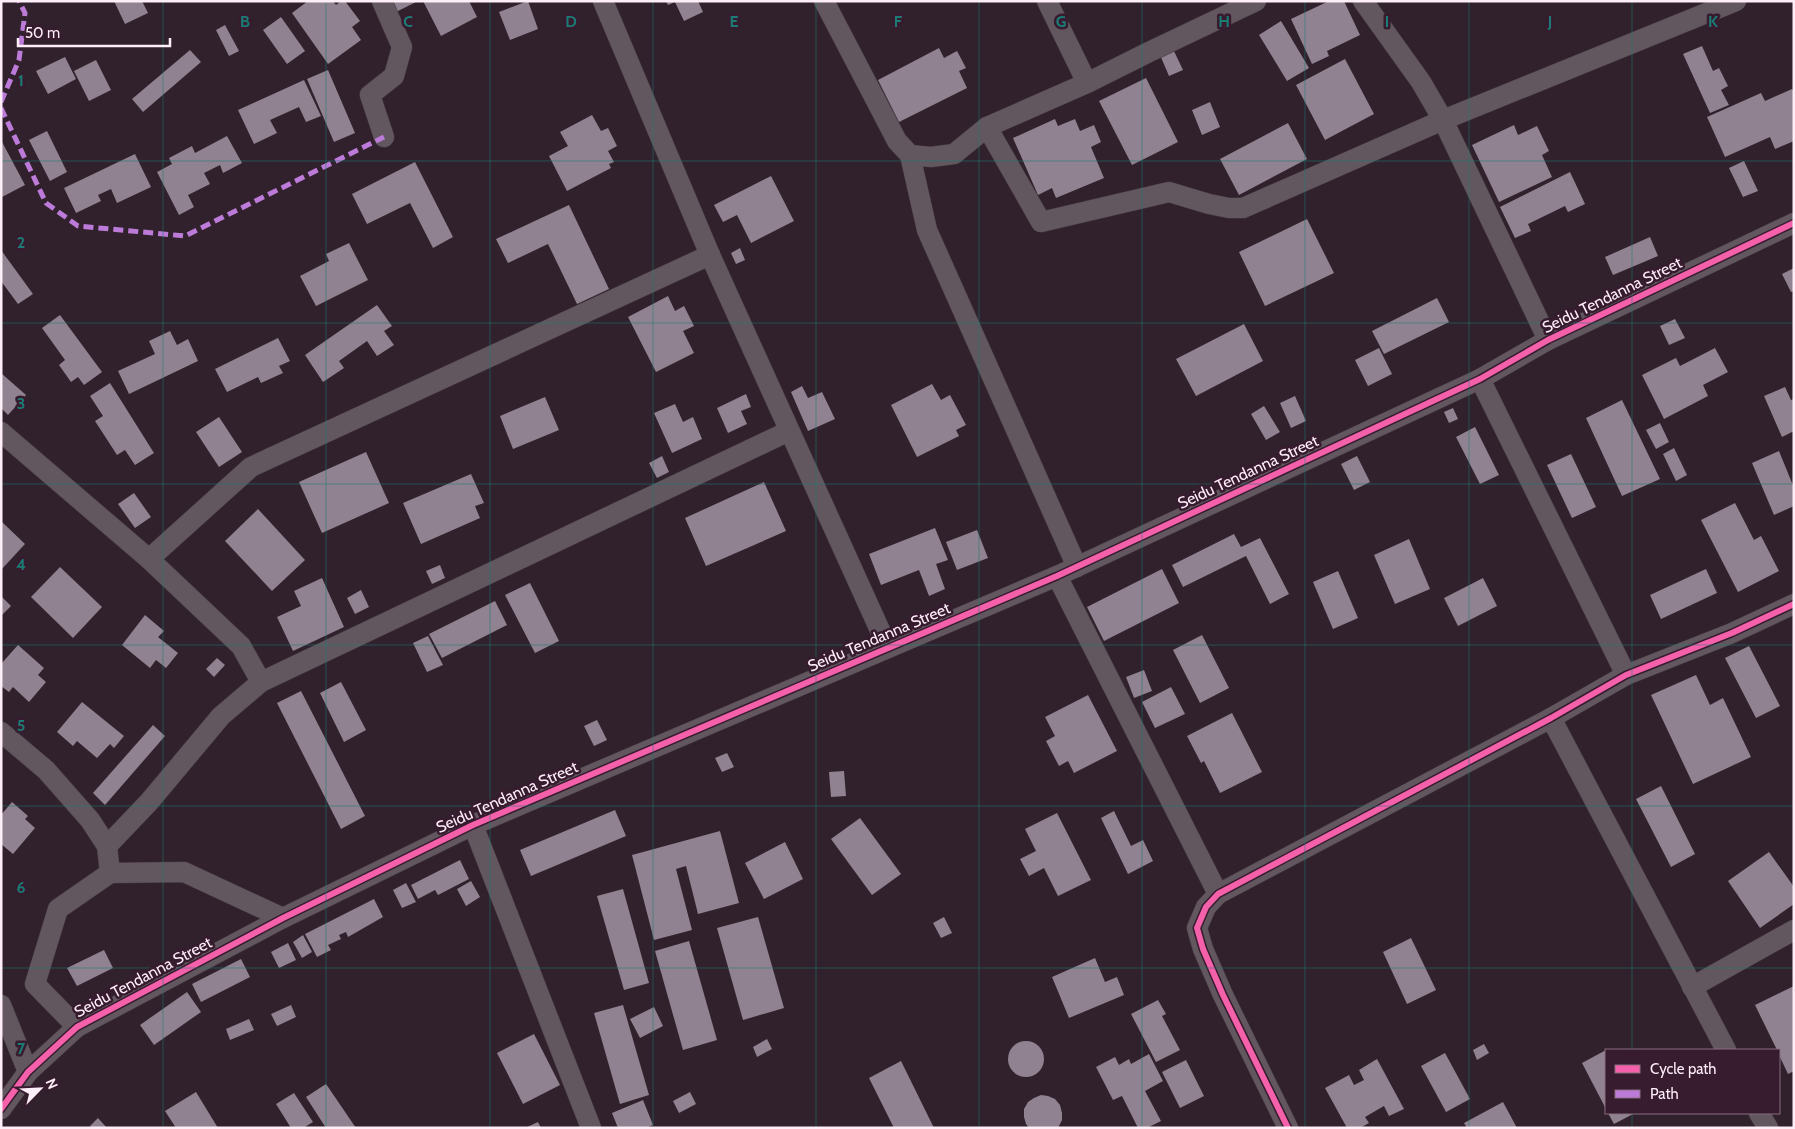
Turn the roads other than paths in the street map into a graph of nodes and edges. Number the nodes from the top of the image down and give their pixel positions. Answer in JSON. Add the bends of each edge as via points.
{"nodes":[{"id":1,"x":382,"y":1,"type":"edge"},
{"id":2,"x":603,"y":1,"type":"edge"},
{"id":3,"x":824,"y":1,"type":"edge"},
{"id":4,"x":1047,"y":1,"type":"edge"},
{"id":5,"x":1256,"y":1,"type":"edge"},
{"id":6,"x":1363,"y":1,"type":"edge"},
{"id":7,"x":1736,"y":1,"type":"edge"},
{"id":8,"x":1087,"y":83,"type":"junction"},
{"id":9,"x":1443,"y":120,"type":"junction"},
{"id":10,"x":987,"y":127,"type":"junction"},
{"id":11,"x":384,"y":137,"type":"dead end"},
{"id":12,"x":910,"y":155,"type":"junction"},
{"id":13,"x":1794,"y":223,"type":"edge"},
{"id":14,"x":710,"y":254,"type":"junction"},
{"id":15,"x":1548,"y":340,"type":"junction"},
{"id":16,"x":1480,"y":379,"type":"junction"},
{"id":17,"x":789,"y":431,"type":"junction"},
{"id":18,"x":1,"y":432,"type":"edge"},
{"id":19,"x":149,"y":558,"type":"junction"},
{"id":20,"x":1077,"y":567,"type":"junction"},
{"id":21,"x":1057,"y":576,"type":"junction"},
{"id":22,"x":1794,"y":604,"type":"edge"},
{"id":23,"x":888,"y":648,"type":"junction"},
{"id":24,"x":1626,"y":675,"type":"junction"},
{"id":25,"x":262,"y":682,"type":"junction"},
{"id":26,"x":1551,"y":718,"type":"junction"},
{"id":27,"x":1,"y":732,"type":"edge"},
{"id":28,"x":473,"y":826,"type":"junction"},
{"id":29,"x":107,"y":846,"type":"junction"},
{"id":30,"x":110,"y":873,"type":"junction"},
{"id":31,"x":1218,"y":894,"type":"junction"},
{"id":32,"x":283,"y":918,"type":"junction"},
{"id":33,"x":1794,"y":930,"type":"edge"},
{"id":34,"x":1692,"y":987,"type":"junction"},
{"id":35,"x":1,"y":1005,"type":"edge"},
{"id":36,"x":77,"y":1027,"type":"junction"},
{"id":37,"x":1725,"y":1049,"type":"edge"},
{"id":38,"x":28,"y":1072,"type":"junction"},
{"id":39,"x":1,"y":1109,"type":"edge"},
{"id":40,"x":1761,"y":1114,"type":"edge"},
{"id":41,"x":591,"y":1128,"type":"edge"},
{"id":42,"x":1288,"y":1128,"type":"edge"},
{"id":43,"x":1768,"y":1128,"type":"edge"}],
"edges":[{"from":1,"to":11,"type":"street","via":[[402,47],[394,76],[370,95]]},
{"from":2,"to":14,"type":"street"},
{"from":3,"to":12,"type":"street","via":[[897,142]]},
{"from":4,"to":8,"type":"street"},
{"from":5,"to":8,"type":"street"},
{"from":6,"to":9,"type":"street","via":[[1421,82]]},
{"from":7,"to":9,"type":"street"},
{"from":8,"to":10,"type":"street"},
{"from":9,"to":10,"type":"street","via":[[1244,208],[1209,204],[1169,192],[1041,222]]},
{"from":9,"to":15,"type":"street"},
{"from":10,"to":12,"type":"street","via":[[954,154]]},
{"from":12,"to":20,"type":"street","via":[[927,230]]},
{"from":13,"to":15,"type":"street","name":"Seidu Tendanna Street"},
{"from":14,"to":17,"type":"street"},
{"from":14,"to":19,"type":"street","via":[[251,467]]},
{"from":15,"to":16,"type":"street","name":"Seidu Tendanna Street"},
{"from":16,"to":20,"type":"street","name":"Seidu Tendanna Street"},
{"from":16,"to":24,"type":"street"},
{"from":17,"to":23,"type":"street"},
{"from":17,"to":25,"type":"street"},
{"from":18,"to":19,"type":"street"},
{"from":19,"to":25,"type":"street","via":[[241,646]]},
{"from":20,"to":21,"type":"street","name":"Seidu Tendanna Street"},
{"from":21,"to":23,"type":"street","name":"Seidu Tendanna Street"},
{"from":21,"to":31,"type":"street"},
{"from":22,"to":24,"type":"street","via":[[1732,633]]},
{"from":23,"to":28,"type":"street","name":"Seidu Tendanna Street"},
{"from":24,"to":26,"type":"street"},
{"from":25,"to":29,"type":"street","via":[[221,716],[149,802]]},
{"from":26,"to":31,"type":"street"},
{"from":26,"to":34,"type":"street"},
{"from":27,"to":29,"type":"street","via":[[46,770],[90,820]]},
{"from":28,"to":32,"type":"street","name":"Seidu Tendanna Street"},
{"from":28,"to":41,"type":"street"},
{"from":29,"to":30,"type":"street"},
{"from":30,"to":32,"type":"street","via":[[184,872]]},
{"from":30,"to":36,"type":"street","via":[[58,909],[34,984]]},
{"from":31,"to":42,"type":"street","via":[[1206,907],[1197,928],[1203,949]]},
{"from":32,"to":36,"type":"street","name":"Seidu Tendanna Street"},
{"from":33,"to":34,"type":"street"},
{"from":34,"to":37,"type":"street"},
{"from":35,"to":38,"type":"street"},
{"from":36,"to":38,"type":"street","name":"Seidu Tendanna Street"},
{"from":38,"to":39,"type":"street","name":"Seidu Tendanna Street"},
{"from":40,"to":43,"type":"street"}]}
